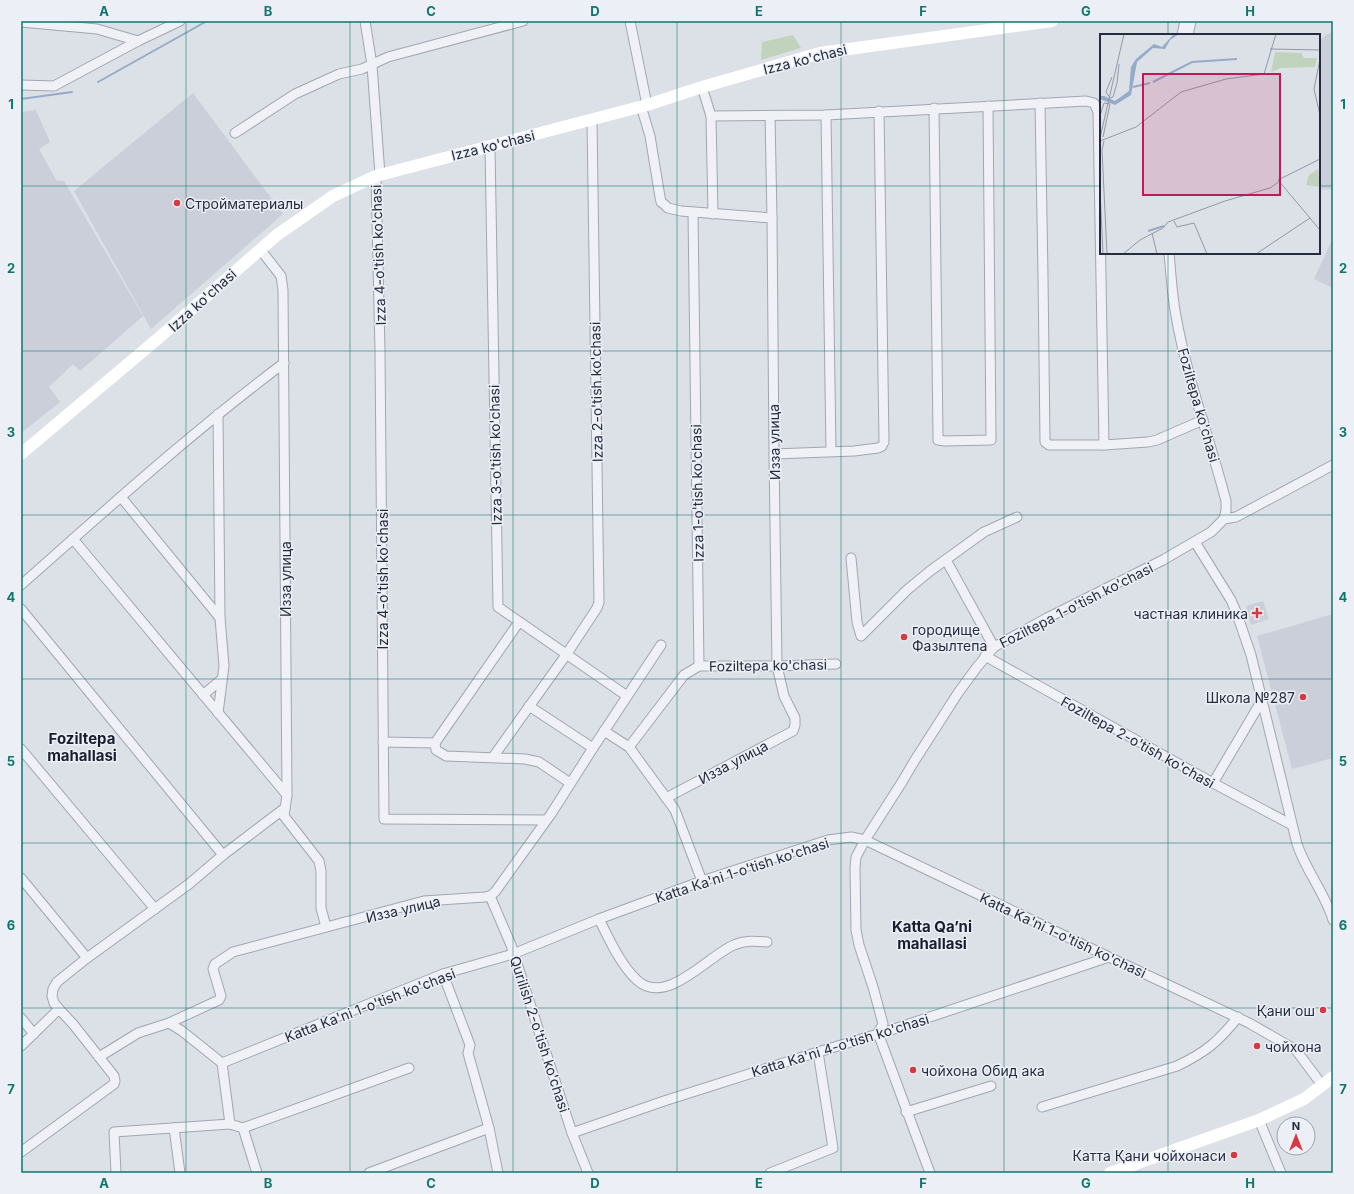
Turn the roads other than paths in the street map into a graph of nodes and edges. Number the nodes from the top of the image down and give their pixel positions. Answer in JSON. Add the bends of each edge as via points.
{"nodes":[{"id":1,"x":89,"y":21,"type":"edge"},
{"id":2,"x":180,"y":21,"type":"edge"},
{"id":3,"x":365,"y":21,"type":"edge"},
{"id":4,"x":523,"y":21,"type":"edge"},
{"id":5,"x":630,"y":21,"type":"edge"},
{"id":6,"x":1052,"y":21,"type":"edge"},
{"id":7,"x":1185,"y":21,"type":"edge"},
{"id":8,"x":1191,"y":21,"type":"edge"},
{"id":9,"x":21,"y":22,"type":"edge"},
{"id":10,"x":97,"y":29,"type":"junction"},
{"id":11,"x":1182,"y":34,"type":"edge"},
{"id":12,"x":1188,"y":34,"type":"edge"},
{"id":13,"x":138,"y":41,"type":"junction"},
{"id":14,"x":372,"y":65,"type":"junction"},
{"id":15,"x":21,"y":85,"type":"edge"},
{"id":16,"x":702,"y":87,"type":"junction"},
{"id":17,"x":1040,"y":103,"type":"junction"},
{"id":18,"x":644,"y":106,"type":"junction"},
{"id":19,"x":988,"y":106,"type":"junction"},
{"id":20,"x":934,"y":108,"type":"junction"},
{"id":21,"x":879,"y":111,"type":"junction"},
{"id":22,"x":826,"y":115,"type":"junction"},
{"id":23,"x":711,"y":116,"type":"junction"},
{"id":24,"x":770,"y":116,"type":"junction"},
{"id":25,"x":592,"y":120,"type":"junction"},
{"id":26,"x":235,"y":134,"type":"dead end"},
{"id":27,"x":490,"y":147,"type":"junction"},
{"id":28,"x":378,"y":176,"type":"junction"},
{"id":29,"x":693,"y":212,"type":"junction"},
{"id":30,"x":713,"y":214,"type":"junction"},
{"id":31,"x":772,"y":218,"type":"junction"},
{"id":32,"x":1100,"y":223,"type":"edge"},
{"id":33,"x":260,"y":249,"type":"junction"},
{"id":34,"x":1101,"y":254,"type":"edge"},
{"id":35,"x":1169,"y":254,"type":"edge"},
{"id":36,"x":284,"y":363,"type":"junction"},
{"id":37,"x":218,"y":414,"type":"junction"},
{"id":38,"x":1203,"y":420,"type":"junction"},
{"id":39,"x":1104,"y":445,"type":"junction"},
{"id":40,"x":831,"y":451,"type":"junction"},
{"id":41,"x":21,"y":454,"type":"edge"},
{"id":42,"x":774,"y":454,"type":"junction"},
{"id":43,"x":1333,"y":465,"type":"edge"},
{"id":44,"x":120,"y":497,"type":"junction"},
{"id":45,"x":1017,"y":517,"type":"dead end"},
{"id":46,"x":1224,"y":519,"type":"junction"},
{"id":47,"x":73,"y":539,"type":"junction"},
{"id":48,"x":1195,"y":542,"type":"junction"},
{"id":49,"x":851,"y":558,"type":"dead end"},
{"id":50,"x":946,"y":560,"type":"junction"},
{"id":51,"x":21,"y":585,"type":"edge"},
{"id":52,"x":21,"y":609,"type":"edge"},
{"id":53,"x":220,"y":618,"type":"junction"},
{"id":54,"x":518,"y":622,"type":"junction"},
{"id":55,"x":661,"y":645,"type":"dead end"},
{"id":56,"x":994,"y":647,"type":"junction"},
{"id":57,"x":566,"y":655,"type":"junction"},
{"id":58,"x":985,"y":656,"type":"junction"},
{"id":59,"x":836,"y":664,"type":"dead end"},
{"id":60,"x":699,"y":666,"type":"junction"},
{"id":61,"x":777,"y":666,"type":"junction"},
{"id":62,"x":222,"y":680,"type":"junction"},
{"id":63,"x":203,"y":695,"type":"junction"},
{"id":64,"x":627,"y":696,"type":"junction"},
{"id":65,"x":1262,"y":700,"type":"junction"},
{"id":66,"x":529,"y":706,"type":"junction"},
{"id":67,"x":218,"y":713,"type":"junction"},
{"id":68,"x":604,"y":731,"type":"junction"},
{"id":69,"x":383,"y":742,"type":"junction"},
{"id":70,"x":435,"y":743,"type":"junction"},
{"id":71,"x":629,"y":747,"type":"junction"},
{"id":72,"x":593,"y":748,"type":"junction"},
{"id":73,"x":21,"y":749,"type":"edge"},
{"id":74,"x":494,"y":757,"type":"junction"},
{"id":75,"x":570,"y":783,"type":"junction"},
{"id":76,"x":1213,"y":783,"type":"junction"},
{"id":77,"x":287,"y":795,"type":"junction"},
{"id":78,"x":666,"y":798,"type":"junction"},
{"id":79,"x":285,"y":808,"type":"junction"},
{"id":80,"x":546,"y":820,"type":"junction"},
{"id":81,"x":1292,"y":825,"type":"junction"},
{"id":82,"x":865,"y":840,"type":"junction"},
{"id":83,"x":223,"y":855,"type":"junction"},
{"id":84,"x":21,"y":878,"type":"edge"},
{"id":85,"x":702,"y":882,"type":"junction"},
{"id":86,"x":490,"y":896,"type":"junction"},
{"id":87,"x":155,"y":909,"type":"junction"},
{"id":88,"x":599,"y":919,"type":"junction"},
{"id":89,"x":1333,"y":920,"type":"edge"},
{"id":90,"x":326,"y":927,"type":"junction"},
{"id":91,"x":767,"y":942,"type":"dead end"},
{"id":92,"x":513,"y":954,"type":"junction"},
{"id":93,"x":1109,"y":957,"type":"junction"},
{"id":94,"x":87,"y":958,"type":"junction"},
{"id":95,"x":443,"y":974,"type":"junction"},
{"id":96,"x":59,"y":1009,"type":"junction"},
{"id":97,"x":1238,"y":1017,"type":"junction"},
{"id":98,"x":21,"y":1018,"type":"edge"},
{"id":99,"x":169,"y":1023,"type":"junction"},
{"id":100,"x":878,"y":1033,"type":"junction"},
{"id":101,"x":34,"y":1034,"type":"junction"},
{"id":102,"x":21,"y":1046,"type":"edge"},
{"id":103,"x":818,"y":1052,"type":"junction"},
{"id":104,"x":100,"y":1057,"type":"junction"},
{"id":105,"x":222,"y":1063,"type":"junction"},
{"id":106,"x":409,"y":1068,"type":"dead end"},
{"id":107,"x":1333,"y":1077,"type":"edge"},
{"id":108,"x":1322,"y":1085,"type":"junction"},
{"id":109,"x":992,"y":1086,"type":"dead end"},
{"id":110,"x":1042,"y":1108,"type":"dead end"},
{"id":111,"x":906,"y":1112,"type":"junction"},
{"id":112,"x":1259,"y":1120,"type":"junction"},
{"id":113,"x":230,"y":1124,"type":"junction"},
{"id":114,"x":174,"y":1128,"type":"junction"},
{"id":115,"x":243,"y":1128,"type":"junction"},
{"id":116,"x":489,"y":1128,"type":"junction"},
{"id":117,"x":572,"y":1133,"type":"junction"},
{"id":118,"x":21,"y":1152,"type":"edge"},
{"id":119,"x":116,"y":1173,"type":"edge"},
{"id":120,"x":180,"y":1173,"type":"edge"},
{"id":121,"x":257,"y":1173,"type":"edge"},
{"id":122,"x":369,"y":1173,"type":"edge"},
{"id":123,"x":498,"y":1173,"type":"edge"},
{"id":124,"x":588,"y":1173,"type":"edge"},
{"id":125,"x":770,"y":1173,"type":"edge"},
{"id":126,"x":930,"y":1173,"type":"edge"},
{"id":127,"x":1110,"y":1173,"type":"edge"},
{"id":128,"x":1281,"y":1173,"type":"edge"}],
"edges":[{"from":1,"to":10,"type":"street"},
{"from":2,"to":13,"type":"street"},
{"from":3,"to":14,"type":"street","name":"Izza 4-o'tish ko'chasi"},
{"from":4,"to":14,"type":"street","via":[[388,57]]},
{"from":5,"to":18,"type":"street"},
{"from":6,"to":16,"type":"main road","name":"Izza ko'chasi","via":[[829,51]]},
{"from":7,"to":11,"type":"street"},
{"from":8,"to":12,"type":"street"},
{"from":9,"to":10,"type":"street"},
{"from":10,"to":13,"type":"street"},
{"from":13,"to":15,"type":"street","via":[[54,86]]},
{"from":14,"to":26,"type":"street","via":[[339,74],[295,94]]},
{"from":14,"to":28,"type":"street","name":"Izza 4-o'tish ko'chasi"},
{"from":16,"to":18,"type":"main road","name":"Izza ko'chasi"},
{"from":16,"to":23,"type":"street"},
{"from":17,"to":19,"type":"street"},
{"from":17,"to":32,"type":"street","via":[[1094,103],[1098,112]]},
{"from":17,"to":39,"type":"street","via":[[1045,442],[1049,445]]},
{"from":18,"to":25,"type":"main road","name":"Izza ko'chasi"},
{"from":18,"to":29,"type":"street","via":[[661,202],[668,208]]},
{"from":19,"to":20,"type":"street"},
{"from":19,"to":20,"type":"street","via":[[991,440],[938,440]]},
{"from":20,"to":21,"type":"street"},
{"from":21,"to":22,"type":"street"},
{"from":21,"to":40,"type":"street","via":[[883,444],[878,448]]},
{"from":22,"to":24,"type":"street"},
{"from":22,"to":40,"type":"street"},
{"from":23,"to":24,"type":"street"},
{"from":23,"to":30,"type":"street"},
{"from":24,"to":31,"type":"street","name":"Изза улица"},
{"from":25,"to":27,"type":"main road","name":"Izza ko'chasi"},
{"from":25,"to":57,"type":"street","name":"Izza 2-o'tish ko'chasi","via":[[599,602]]},
{"from":27,"to":28,"type":"main road","name":"Izza ko'chasi"},
{"from":27,"to":54,"type":"street","name":"Izza 3-o'tish ko'chasi","via":[[498,607]]},
{"from":28,"to":33,"type":"main road","name":"Izza ko'chasi","via":[[319,204]]},
{"from":28,"to":69,"type":"street","name":"Izza 4-o'tish ko'chasi"},
{"from":29,"to":30,"type":"street"},
{"from":29,"to":60,"type":"street","name":"Izza 1-o'tish ko'chasi"},
{"from":30,"to":31,"type":"street"},
{"from":31,"to":42,"type":"street","name":"Изза улица"},
{"from":33,"to":36,"type":"street","name":"Изза улица","via":[[281,276],[284,290]]},
{"from":33,"to":41,"type":"main road","name":"Izza ko'chasi"},
{"from":34,"to":39,"type":"street"},
{"from":35,"to":38,"type":"street","name":"Foziltepa ko'chasi","via":[[1176,317]]},
{"from":36,"to":37,"type":"street"},
{"from":36,"to":77,"type":"street","name":"Изза улица"},
{"from":37,"to":44,"type":"street"},
{"from":37,"to":53,"type":"street"},
{"from":38,"to":39,"type":"street","via":[[1153,442]]},
{"from":38,"to":46,"type":"street","name":"Foziltepa ko'chasi","via":[[1226,501]]},
{"from":40,"to":42,"type":"street"},
{"from":42,"to":61,"type":"street","name":"Изза улица"},
{"from":43,"to":46,"type":"street","via":[[1236,517]]},
{"from":44,"to":47,"type":"street"},
{"from":44,"to":53,"type":"street"},
{"from":45,"to":50,"type":"street","via":[[984,532]]},
{"from":46,"to":48,"type":"street","via":[[1211,532]]},
{"from":47,"to":51,"type":"street"},
{"from":47,"to":63,"type":"street"},
{"from":48,"to":56,"type":"street","name":"Foziltepa 1-o'tish ko'chasi"},
{"from":48,"to":65,"type":"street","via":[[1236,609]]},
{"from":49,"to":50,"type":"street","via":[[857,622],[862,636],[907,590]]},
{"from":50,"to":56,"type":"street"},
{"from":52,"to":83,"type":"street"},
{"from":53,"to":62,"type":"street","via":[[224,666]]},
{"from":54,"to":57,"type":"street","name":"Izza 3-o'tish ko'chasi"},
{"from":54,"to":70,"type":"street"},
{"from":55,"to":64,"type":"street"},
{"from":56,"to":58,"type":"street","name":"Foziltepa 1-o'tish ko'chasi"},
{"from":57,"to":64,"type":"street","name":"Izza 3-o'tish ko'chasi"},
{"from":57,"to":66,"type":"street","name":"Izza 2-o'tish ko'chasi"},
{"from":58,"to":76,"type":"street","name":"Foziltepa 2-o'tish ko'chasi"},
{"from":58,"to":82,"type":"street","name":"Foziltepa 1-o'tish ko'chasi","via":[[941,719]]},
{"from":59,"to":61,"type":"street","name":"Foziltepa ko'chasi"},
{"from":60,"to":61,"type":"street","name":"Foziltepa ko'chasi"},
{"from":60,"to":71,"type":"street","via":[[684,676]]},
{"from":61,"to":78,"type":"street","name":"Изза улица","via":[[784,696],[795,718],[793,731]]},
{"from":62,"to":63,"type":"street"},
{"from":62,"to":67,"type":"street"},
{"from":63,"to":67,"type":"street"},
{"from":64,"to":68,"type":"street"},
{"from":65,"to":76,"type":"street"},
{"from":65,"to":81,"type":"street"},
{"from":66,"to":72,"type":"street"},
{"from":66,"to":74,"type":"street","name":"Izza 2-o'tish ko'chasi"},
{"from":67,"to":77,"type":"street"},
{"from":68,"to":71,"type":"street"},
{"from":68,"to":72,"type":"street"},
{"from":69,"to":70,"type":"street"},
{"from":69,"to":80,"type":"street","name":"Izza 4-o'tish ko'chasi","via":[[384,819]]},
{"from":70,"to":74,"type":"street","via":[[436,750],[446,756]]},
{"from":71,"to":78,"type":"street"},
{"from":72,"to":75,"type":"street"},
{"from":73,"to":87,"type":"street"},
{"from":74,"to":75,"type":"street","via":[[539,762]]},
{"from":75,"to":80,"type":"street"},
{"from":76,"to":81,"type":"street","name":"Foziltepa 2-o'tish ko'chasi"},
{"from":77,"to":79,"type":"street","name":"Изза улица"},
{"from":78,"to":85,"type":"street","via":[[675,810]]},
{"from":79,"to":83,"type":"street"},
{"from":79,"to":90,"type":"street","via":[[284,816],[320,861],[321,908]]},
{"from":80,"to":86,"type":"street"},
{"from":81,"to":89,"type":"street","via":[[1302,856]]},
{"from":82,"to":85,"type":"street","name":"Katta Ka'ni 1-o'tish ko'chasi","via":[[851,837],[828,840]]},
{"from":82,"to":93,"type":"street","name":"Katta Ka'ni 1-o'tish ko'chasi"},
{"from":82,"to":100,"type":"street","name":"Foziltepa 1-o'tish ko'chasi","via":[[856,857],[856,930],[883,1024]]},
{"from":83,"to":87,"type":"street"},
{"from":84,"to":94,"type":"street"},
{"from":85,"to":88,"type":"street","name":"Katta Ka'ni 1-o'tish ko'chasi"},
{"from":86,"to":90,"type":"street","name":"Изза улица","via":[[424,901]]},
{"from":86,"to":92,"type":"street","name":"Qurilish 2-o'tish ko'chasi"},
{"from":87,"to":94,"type":"street"},
{"from":88,"to":91,"type":"street","via":[[619,956],[634,976],[639,982],[650,986],[664,986],[680,981],[734,944]]},
{"from":88,"to":92,"type":"street","name":"Katta Ka'ni 1-o'tish ko'chasi"},
{"from":90,"to":99,"type":"street","name":"Изза улица","via":[[233,952],[215,964],[213,969],[220,990],[218,1000]]},
{"from":92,"to":95,"type":"street","name":"Katta Ka'ni 1-o'tish ko'chasi"},
{"from":92,"to":117,"type":"street","name":"Qurilish 2-o'tish ko'chasi"},
{"from":93,"to":97,"type":"street","name":"Katta Ka'ni 1-o'tish ko'chasi"},
{"from":93,"to":100,"type":"street","name":"Katta Ka'ni 4-o'tish ko'chasi"},
{"from":94,"to":96,"type":"street","via":[[57,982],[53,989],[54,1003]]},
{"from":95,"to":105,"type":"street","name":"Katta Ka'ni 1-o'tish ko'chasi"},
{"from":95,"to":116,"type":"street","via":[[470,1045],[468,1052]]},
{"from":96,"to":101,"type":"street"},
{"from":96,"to":104,"type":"street"},
{"from":97,"to":108,"type":"street","name":"Katta Ka'ni 1-o'tish ko'chasi","via":[[1296,1050]]},
{"from":97,"to":110,"type":"street","via":[[1215,1044],[1199,1056],[1178,1066]]},
{"from":98,"to":101,"type":"street"},
{"from":99,"to":104,"type":"street","via":[[138,1033]]},
{"from":99,"to":105,"type":"street"},
{"from":100,"to":103,"type":"street","name":"Katta Ka'ni 4-o'tish ko'chasi"},
{"from":100,"to":111,"type":"street"},
{"from":101,"to":102,"type":"street"},
{"from":103,"to":117,"type":"street","name":"Katta Ka'ni 4-o'tish ko'chasi"},
{"from":103,"to":125,"type":"street","via":[[833,1148]]},
{"from":104,"to":118,"type":"street","via":[[114,1076],[114,1084]]},
{"from":105,"to":113,"type":"street"},
{"from":106,"to":115,"type":"street"},
{"from":107,"to":108,"type":"main road"},
{"from":108,"to":112,"type":"main road","via":[[1292,1106]]},
{"from":109,"to":111,"type":"street"},
{"from":111,"to":126,"type":"street"},
{"from":112,"to":127,"type":"main road"},
{"from":112,"to":128,"type":"street"},
{"from":113,"to":114,"type":"street"},
{"from":113,"to":115,"type":"street"},
{"from":114,"to":119,"type":"street","via":[[114,1132]]},
{"from":114,"to":120,"type":"street"},
{"from":115,"to":121,"type":"street"},
{"from":116,"to":122,"type":"street"},
{"from":116,"to":123,"type":"street"},
{"from":117,"to":124,"type":"street","name":"Qurilish 2-o'tish ko'chasi"}]}
